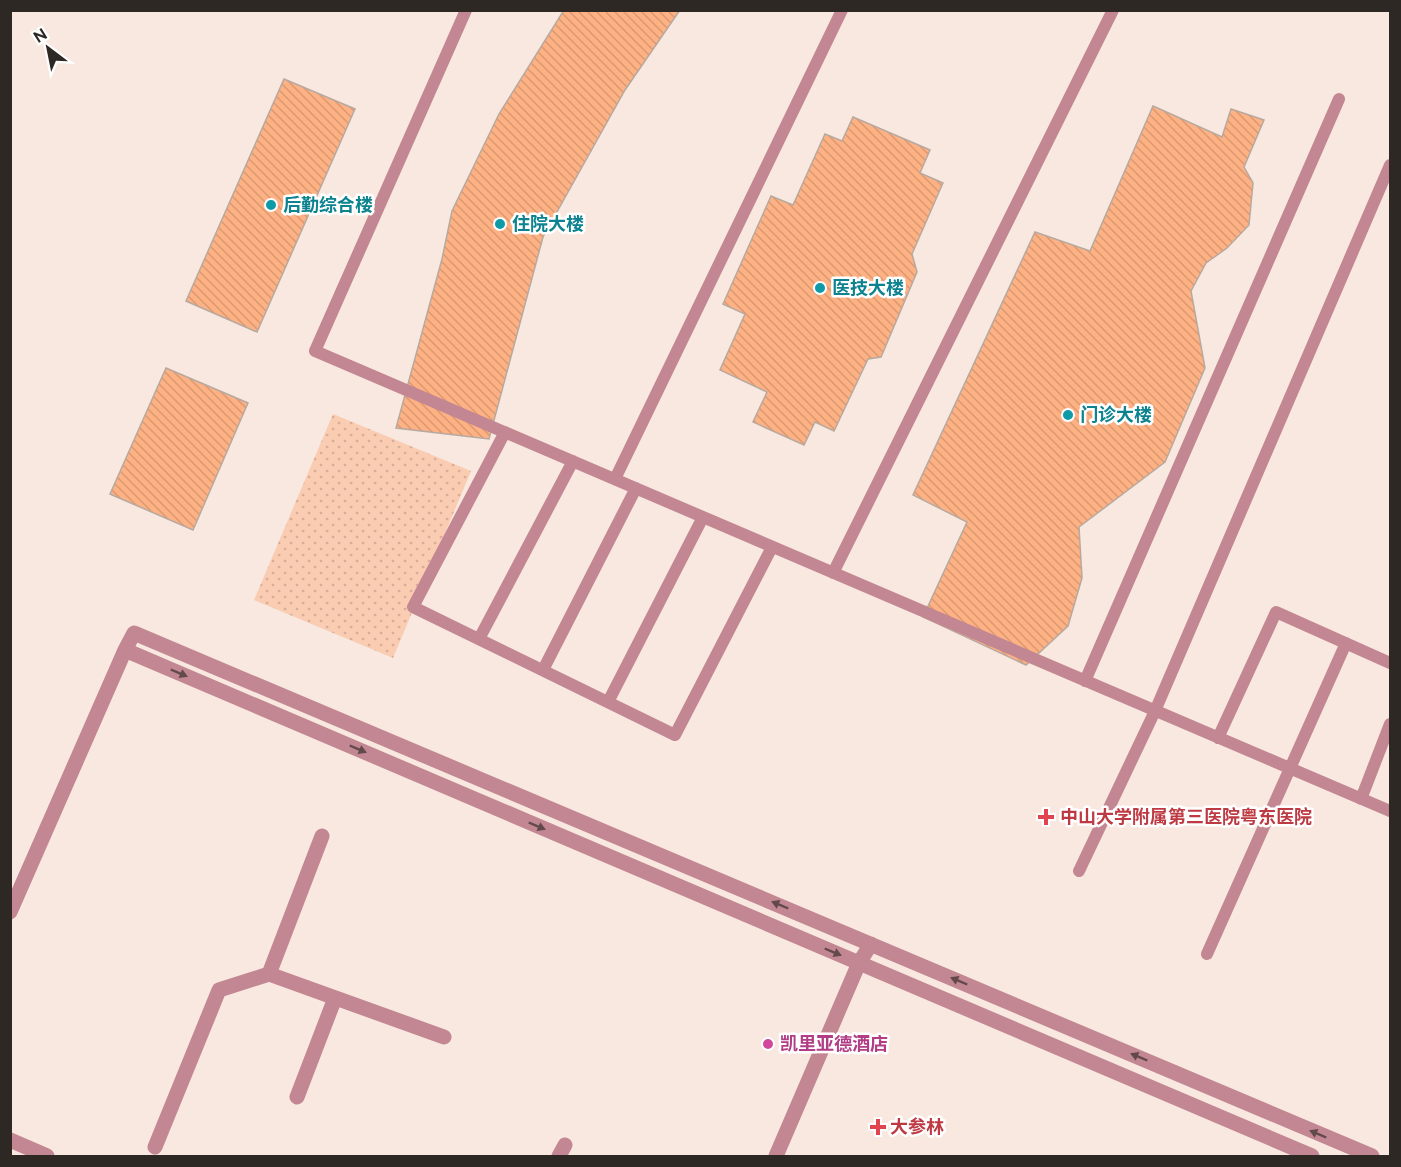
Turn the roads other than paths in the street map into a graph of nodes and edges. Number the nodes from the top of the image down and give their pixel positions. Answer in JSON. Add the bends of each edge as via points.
{"nodes":[{"id":1,"x":466,"y":10,"type":"edge"},
{"id":2,"x":842,"y":10,"type":"edge"},
{"id":3,"x":1113,"y":10,"type":"edge"},
{"id":4,"x":1340,"y":99,"type":"dead end"},
{"id":5,"x":1390,"y":165,"type":"edge"},
{"id":6,"x":505,"y":432,"type":"junction"},
{"id":7,"x":573,"y":461,"type":"junction"},
{"id":8,"x":615,"y":479,"type":"junction"},
{"id":9,"x":636,"y":488,"type":"junction"},
{"id":10,"x":703,"y":517,"type":"junction"},
{"id":11,"x":772,"y":546,"type":"junction"},
{"id":12,"x":833,"y":573,"type":"junction"},
{"id":13,"x":479,"y":639,"type":"junction"},
{"id":14,"x":1346,"y":643,"type":"junction"},
{"id":15,"x":125,"y":650,"type":"junction"},
{"id":16,"x":1390,"y":663,"type":"edge"},
{"id":17,"x":543,"y":670,"type":"junction"},
{"id":18,"x":1085,"y":681,"type":"junction"},
{"id":19,"x":608,"y":702,"type":"junction"},
{"id":20,"x":1155,"y":711,"type":"junction"},
{"id":21,"x":1390,"y":724,"type":"edge"},
{"id":22,"x":1218,"y":738,"type":"junction"},
{"id":23,"x":1290,"y":768,"type":"junction"},
{"id":24,"x":1361,"y":799,"type":"junction"},
{"id":25,"x":1390,"y":811,"type":"edge"},
{"id":26,"x":322,"y":836,"type":"dead end"},
{"id":27,"x":1079,"y":871,"type":"dead end"},
{"id":28,"x":10,"y":912,"type":"edge"},
{"id":29,"x":871,"y":944,"type":"junction"},
{"id":30,"x":1207,"y":954,"type":"dead end"},
{"id":31,"x":859,"y":963,"type":"junction"},
{"id":32,"x":269,"y":974,"type":"junction"},
{"id":33,"x":335,"y":998,"type":"junction"},
{"id":34,"x":444,"y":1037,"type":"dead end"},
{"id":35,"x":297,"y":1097,"type":"dead end"},
{"id":36,"x":10,"y":1140,"type":"edge"},
{"id":37,"x":155,"y":1147,"type":"dead end"},
{"id":38,"x":47,"y":1156,"type":"edge"},
{"id":39,"x":776,"y":1156,"type":"edge"},
{"id":40,"x":1312,"y":1156,"type":"edge"},
{"id":41,"x":1372,"y":1156,"type":"edge"}],
"edges":[{"from":1,"to":6,"type":"lane","via":[[315,351]]},
{"from":2,"to":8,"type":"lane"},
{"from":3,"to":12,"type":"lane"},
{"from":4,"to":18,"type":"lane"},
{"from":5,"to":20,"type":"lane"},
{"from":6,"to":7,"type":"lane"},
{"from":6,"to":13,"type":"lane","via":[[413,607]]},
{"from":7,"to":8,"type":"lane"},
{"from":7,"to":13,"type":"lane"},
{"from":8,"to":9,"type":"lane"},
{"from":9,"to":10,"type":"lane"},
{"from":9,"to":17,"type":"lane"},
{"from":10,"to":11,"type":"lane"},
{"from":10,"to":19,"type":"lane"},
{"from":11,"to":12,"type":"lane"},
{"from":11,"to":19,"type":"lane","via":[[675,735]]},
{"from":12,"to":18,"type":"lane"},
{"from":13,"to":17,"type":"lane"},
{"from":14,"to":16,"type":"lane"},
{"from":14,"to":22,"type":"lane","via":[[1276,612]]},
{"from":14,"to":23,"type":"lane"},
{"from":15,"to":28,"type":"street"},
{"from":29,"to":15,"type":"street","one_way":true,"via":[[134,633]]},
{"from":15,"to":31,"type":"street","one_way":true},
{"from":17,"to":19,"type":"lane"},
{"from":18,"to":20,"type":"lane"},
{"from":20,"to":22,"type":"lane"},
{"from":20,"to":27,"type":"lane"},
{"from":21,"to":24,"type":"lane"},
{"from":22,"to":23,"type":"lane"},
{"from":23,"to":24,"type":"lane"},
{"from":23,"to":30,"type":"lane"},
{"from":24,"to":25,"type":"lane"},
{"from":26,"to":32,"type":"street"},
{"from":29,"to":31,"type":"street"},
{"from":41,"to":29,"type":"street","one_way":true},
{"from":31,"to":39,"type":"street"},
{"from":31,"to":40,"type":"street"},
{"from":32,"to":33,"type":"street"},
{"from":32,"to":37,"type":"street","via":[[219,990]]},
{"from":33,"to":34,"type":"street"},
{"from":33,"to":35,"type":"street"},
{"from":36,"to":38,"type":"street"}]}
